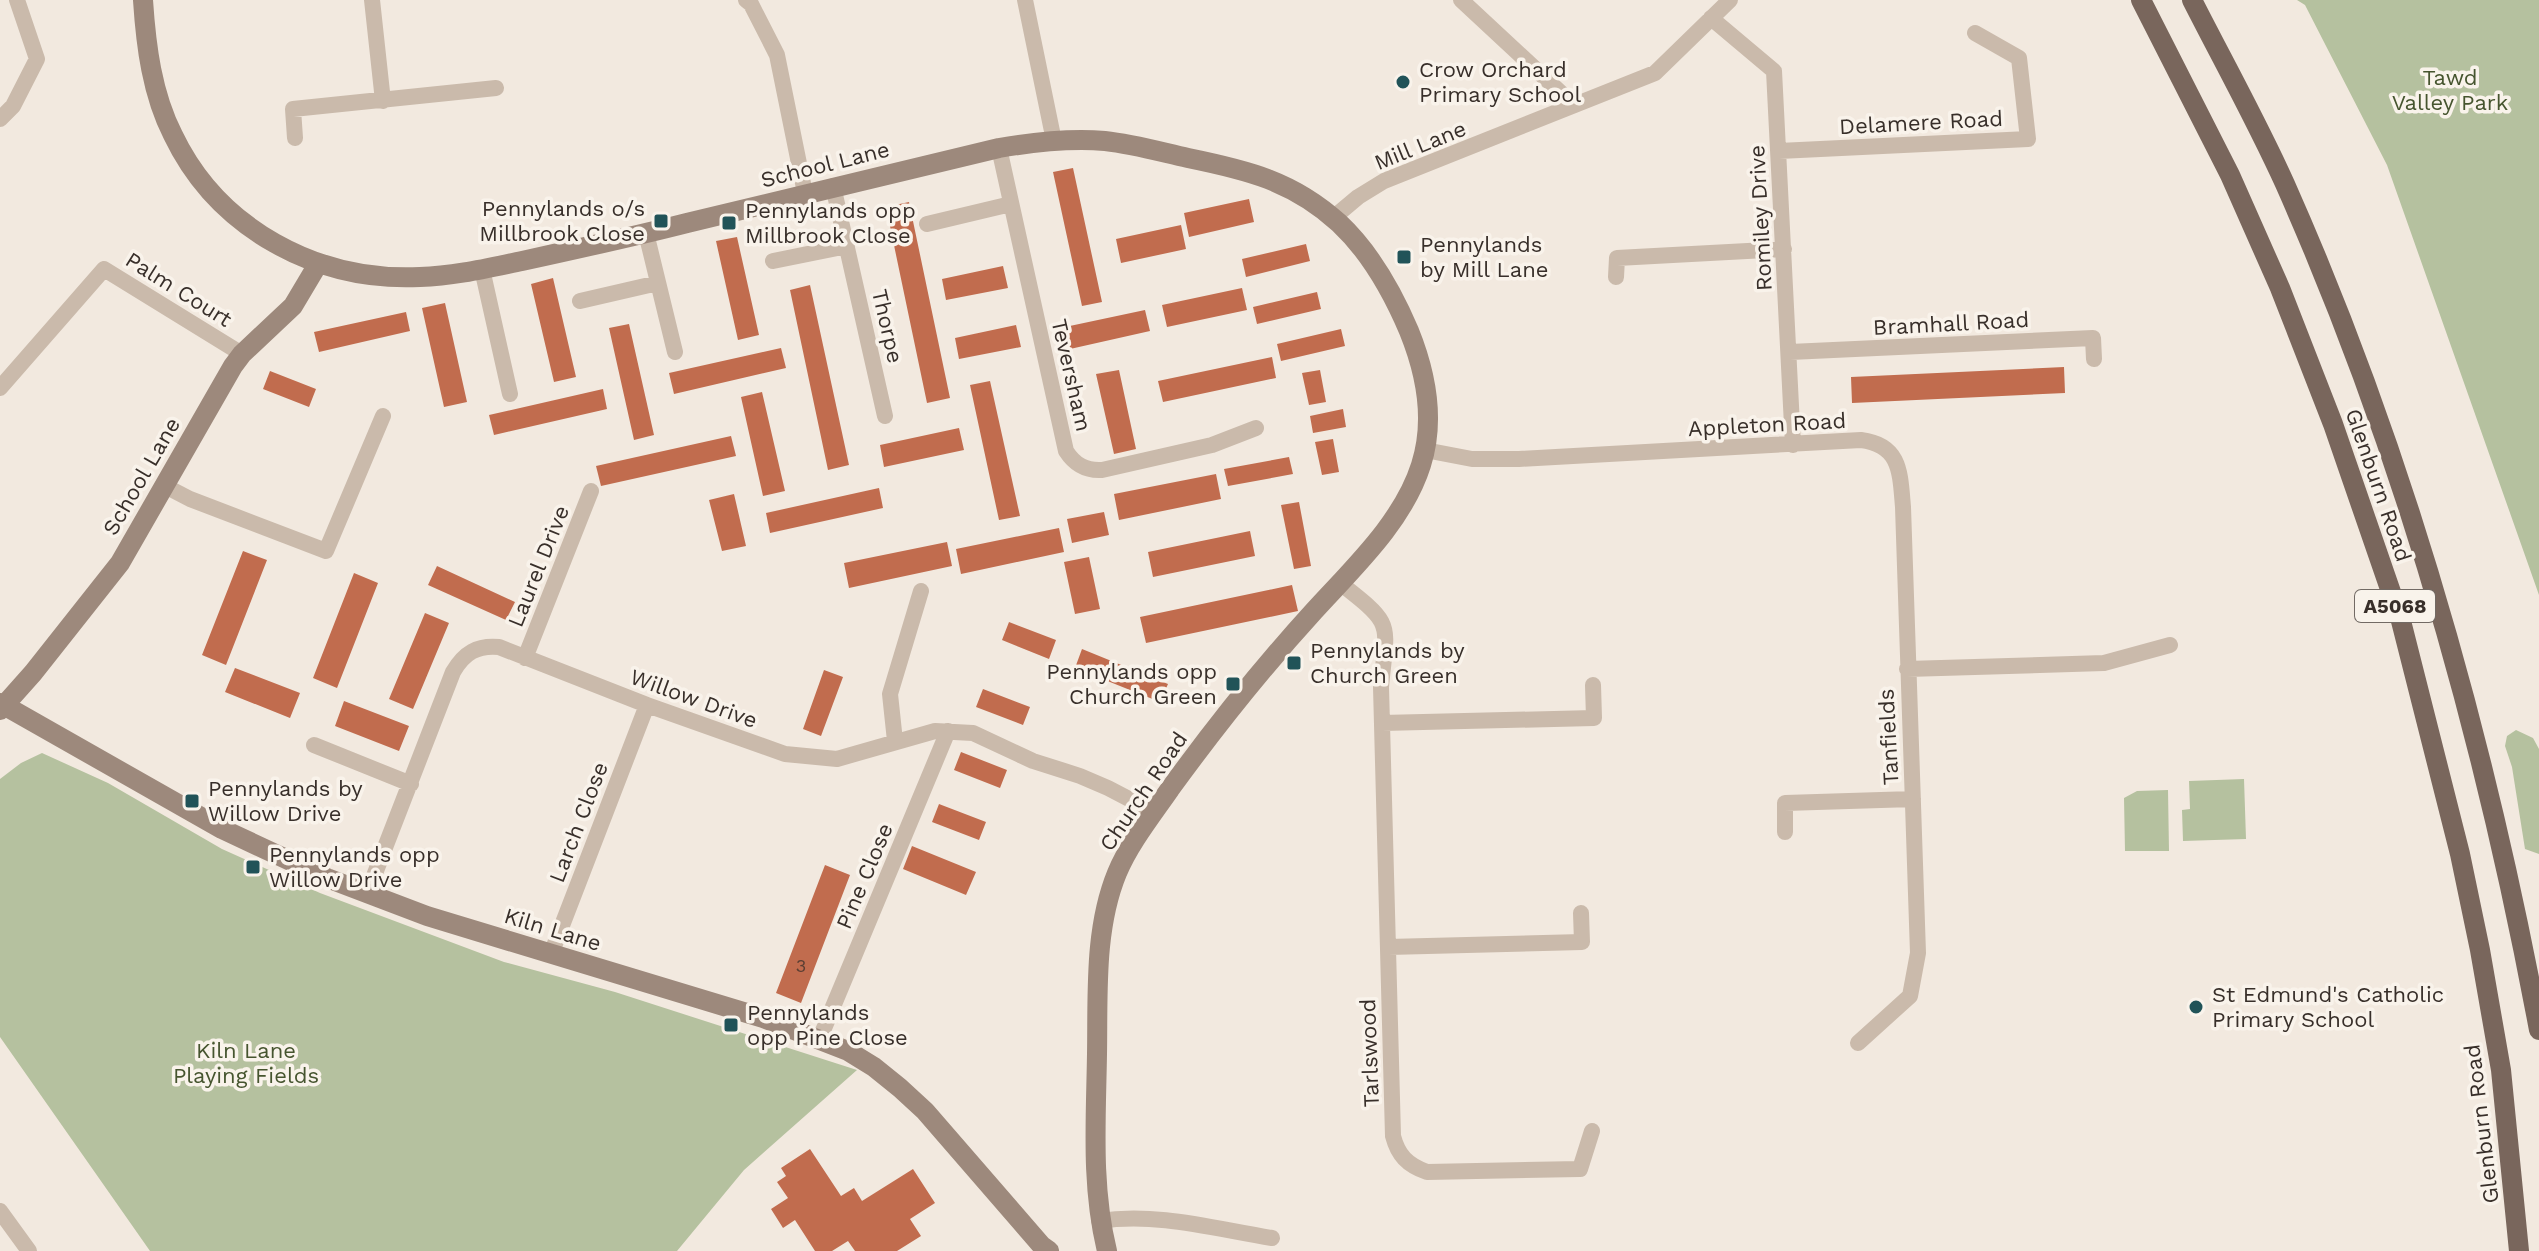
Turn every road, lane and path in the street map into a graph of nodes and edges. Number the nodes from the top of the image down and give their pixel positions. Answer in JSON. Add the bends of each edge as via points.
{"nodes":[{"id":1,"x":17,"y":0,"type":"edge"},
{"id":2,"x":143,"y":0,"type":"edge"},
{"id":3,"x":372,"y":0,"type":"edge"},
{"id":4,"x":746,"y":0,"type":"edge"},
{"id":5,"x":1025,"y":0,"type":"edge"},
{"id":6,"x":1461,"y":0,"type":"edge"},
{"id":7,"x":1730,"y":0,"type":"edge"},
{"id":8,"x":2141,"y":0,"type":"edge"},
{"id":9,"x":2192,"y":0,"type":"edge"},
{"id":10,"x":1711,"y":18,"type":"junction"},
{"id":11,"x":1975,"y":33,"type":"dead end"},
{"id":12,"x":496,"y":88,"type":"dead end"},
{"id":13,"x":383,"y":101,"type":"junction"},
{"id":14,"x":1574,"y":105,"type":"junction"},
{"id":15,"x":0,"y":119,"type":"edge"},
{"id":16,"x":295,"y":138,"type":"dead end"},
{"id":17,"x":1054,"y":141,"type":"junction"},
{"id":18,"x":999,"y":148,"type":"junction"},
{"id":19,"x":1779,"y":151,"type":"junction"},
{"id":20,"x":833,"y":186,"type":"junction"},
{"id":21,"x":805,"y":193,"type":"junction"},
{"id":22,"x":1011,"y":204,"type":"junction"},
{"id":23,"x":1333,"y":218,"type":"junction"},
{"id":24,"x":927,"y":224,"type":"dead end"},
{"id":25,"x":646,"y":233,"type":"junction"},
{"id":26,"x":847,"y":246,"type":"junction"},
{"id":27,"x":1784,"y":249,"type":"junction"},
{"id":28,"x":773,"y":261,"type":"dead end"},
{"id":29,"x":318,"y":264,"type":"junction"},
{"id":30,"x":482,"y":269,"type":"junction"},
{"id":31,"x":1616,"y":277,"type":"dead end"},
{"id":32,"x":658,"y":283,"type":"junction"},
{"id":33,"x":580,"y":301,"type":"dead end"},
{"id":34,"x":675,"y":352,"type":"dead end"},
{"id":35,"x":1790,"y":352,"type":"junction"},
{"id":36,"x":242,"y":354,"type":"junction"},
{"id":37,"x":2094,"y":359,"type":"dead end"},
{"id":38,"x":0,"y":388,"type":"edge"},
{"id":39,"x":510,"y":394,"type":"dead end"},
{"id":40,"x":383,"y":416,"type":"dead end"},
{"id":41,"x":885,"y":416,"type":"dead end"},
{"id":42,"x":1256,"y":428,"type":"dead end"},
{"id":43,"x":1793,"y":445,"type":"junction"},
{"id":44,"x":1425,"y":450,"type":"junction"},
{"id":45,"x":163,"y":485,"type":"junction"},
{"id":46,"x":591,"y":491,"type":"dead end"},
{"id":47,"x":1340,"y":583,"type":"junction"},
{"id":48,"x":921,"y":591,"type":"dead end"},
{"id":49,"x":2170,"y":645,"type":"dead end"},
{"id":50,"x":525,"y":658,"type":"junction"},
{"id":51,"x":1907,"y":669,"type":"junction"},
{"id":52,"x":1593,"y":685,"type":"dead end"},
{"id":53,"x":647,"y":705,"type":"junction"},
{"id":54,"x":1,"y":706,"type":"edge"},
{"id":55,"x":1382,"y":723,"type":"junction"},
{"id":56,"x":948,"y":731,"type":"junction"},
{"id":57,"x":895,"y":741,"type":"junction"},
{"id":58,"x":314,"y":745,"type":"dead end"},
{"id":59,"x":411,"y":784,"type":"junction"},
{"id":60,"x":1913,"y":799,"type":"junction"},
{"id":61,"x":1154,"y":812,"type":"junction"},
{"id":62,"x":1785,"y":832,"type":"dead end"},
{"id":63,"x":367,"y":894,"type":"junction"},
{"id":64,"x":1581,"y":913,"type":"dead end"},
{"id":65,"x":1388,"y":947,"type":"junction"},
{"id":66,"x":551,"y":954,"type":"junction"},
{"id":67,"x":2539,"y":1030,"type":"edge"},
{"id":68,"x":820,"y":1038,"type":"junction"},
{"id":69,"x":1858,"y":1043,"type":"dead end"},
{"id":70,"x":1592,"y":1131,"type":"dead end"},
{"id":71,"x":0,"y":1211,"type":"edge"},
{"id":72,"x":1099,"y":1221,"type":"junction"},
{"id":73,"x":1272,"y":1238,"type":"dead end"},
{"id":74,"x":29,"y":1251,"type":"edge"},
{"id":75,"x":1049,"y":1251,"type":"edge"},
{"id":76,"x":1107,"y":1251,"type":"edge"},
{"id":77,"x":2519,"y":1251,"type":"edge"}],
"edges":[{"from":1,"to":15,"type":"street","via":[[37,59],[13,106]]},
{"from":2,"to":29,"type":"street","name":"School Lane","via":[[155,85],[187,160],[226,209],[252,230]]},
{"from":3,"to":13,"type":"street"},
{"from":4,"to":21,"type":"street","via":[[777,55]]},
{"from":5,"to":17,"type":"street"},
{"from":6,"to":14,"type":"street"},
{"from":7,"to":10,"type":"street","name":"Mill Lane"},
{"from":8,"to":77,"type":"main road","name":"Glenburn Road","number":"A5068","via":[[2230,175],[2280,288],[2401,621],[2480,950],[2501,1070]]},
{"from":9,"to":67,"type":"main road","name":"Glenburn Road","number":"A5068","via":[[2284,183],[2366,383],[2420,543],[2510,884]]},
{"from":10,"to":14,"type":"street","name":"Mill Lane","via":[[1655,73]]},
{"from":10,"to":19,"type":"street","name":"Romiley Drive","via":[[1774,71]]},
{"from":11,"to":19,"type":"street","name":"Delamere Road","via":[[2019,58],[2028,139]]},
{"from":12,"to":13,"type":"street"},
{"from":13,"to":16,"type":"street","via":[[293,109]]},
{"from":14,"to":23,"type":"street","name":"Mill Lane","via":[[1384,181]]},
{"from":17,"to":18,"type":"street","name":"School Lane"},
{"from":17,"to":23,"type":"street","name":"School Lane","via":[[1119,143],[1257,173],[1296,191]]},
{"from":18,"to":20,"type":"street","name":"School Lane"},
{"from":18,"to":22,"type":"street","name":"Teversham"},
{"from":19,"to":27,"type":"street","name":"Romiley Drive"},
{"from":20,"to":21,"type":"street","name":"School Lane"},
{"from":20,"to":26,"type":"street","name":"Thorpe"},
{"from":21,"to":25,"type":"street","name":"School Lane"},
{"from":22,"to":24,"type":"street"},
{"from":22,"to":42,"type":"street","name":"Teversham","via":[[1072,459],[1084,468],[1102,470],[1212,445]]},
{"from":23,"to":44,"type":"street","name":"Church Road","via":[[1379,272],[1413,341],[1429,413]]},
{"from":25,"to":30,"type":"street","name":"School Lane"},
{"from":25,"to":32,"type":"street"},
{"from":26,"to":28,"type":"street"},
{"from":26,"to":41,"type":"street","name":"Thorpe"},
{"from":27,"to":31,"type":"street","via":[[1617,258]]},
{"from":27,"to":35,"type":"street","name":"Romiley Drive"},
{"from":29,"to":30,"type":"street","name":"School Lane","via":[[391,277]]},
{"from":29,"to":36,"type":"street","name":"School Lane","via":[[293,306]]},
{"from":30,"to":39,"type":"street"},
{"from":32,"to":33,"type":"street"},
{"from":32,"to":34,"type":"street"},
{"from":35,"to":37,"type":"street","name":"Bramhall Road","via":[[2093,338]]},
{"from":35,"to":43,"type":"street","name":"Romiley Drive"},
{"from":36,"to":38,"type":"street","name":"Palm Court","via":[[104,269]]},
{"from":36,"to":45,"type":"street","name":"School Lane"},
{"from":40,"to":45,"type":"street","via":[[326,551]]},
{"from":43,"to":44,"type":"street","name":"Appleton Road","via":[[1519,459],[1472,459]]},
{"from":43,"to":51,"type":"street","name":"Appleton Road","via":[[1873,442],[1897,464]]},
{"from":44,"to":47,"type":"street","name":"Church Road","via":[[1401,506]]},
{"from":45,"to":54,"type":"street","name":"School Lane","via":[[120,563]]},
{"from":46,"to":50,"type":"street","name":"Laurel Drive"},
{"from":47,"to":55,"type":"street","name":"Tarlswood","via":[[1374,610],[1385,627]]},
{"from":47,"to":61,"type":"street","name":"Church Road","via":[[1220,720]]},
{"from":48,"to":57,"type":"street","via":[[890,694]]},
{"from":49,"to":51,"type":"street","name":"Tanfields","via":[[2104,663]]},
{"from":50,"to":53,"type":"street","name":"Willow Drive"},
{"from":50,"to":59,"type":"street","name":"Willow Drive","via":[[487,646],[459,662]]},
{"from":51,"to":60,"type":"street","name":"Tanfields"},
{"from":52,"to":55,"type":"street","via":[[1594,718]]},
{"from":53,"to":57,"type":"street","name":"Willow Drive","via":[[785,754],[837,759]]},
{"from":53,"to":66,"type":"street","name":"Larch Close"},
{"from":54,"to":63,"type":"street","name":"Kiln Lane","via":[[222,829]]},
{"from":55,"to":65,"type":"street","name":"Tarlswood"},
{"from":56,"to":57,"type":"street","name":"Willow Drive"},
{"from":56,"to":61,"type":"street","name":"Willow Drive","via":[[973,733]]},
{"from":56,"to":68,"type":"street","name":"Pine Close"},
{"from":58,"to":59,"type":"street"},
{"from":59,"to":63,"type":"street","name":"Willow Drive"},
{"from":60,"to":62,"type":"street","via":[[1785,803]]},
{"from":60,"to":69,"type":"street","name":"Tanfields","via":[[1918,953],[1910,996]]},
{"from":61,"to":72,"type":"street","name":"Church Road","via":[[1119,867],[1104,918],[1095,1146]]},
{"from":63,"to":66,"type":"street","name":"Kiln Lane"},
{"from":64,"to":65,"type":"street","via":[[1582,942]]},
{"from":65,"to":70,"type":"street","name":"Tarlswood","via":[[1393,1136],[1407,1163],[1438,1173],[1580,1169]]},
{"from":66,"to":68,"type":"street","name":"Kiln Lane"},
{"from":68,"to":75,"type":"street","name":"Kiln Lane","via":[[874,1067],[900,1088]]},
{"from":71,"to":74,"type":"street"},
{"from":72,"to":73,"type":"street","via":[[1149,1217]]},
{"from":72,"to":76,"type":"street","name":"Church Road"}]}
